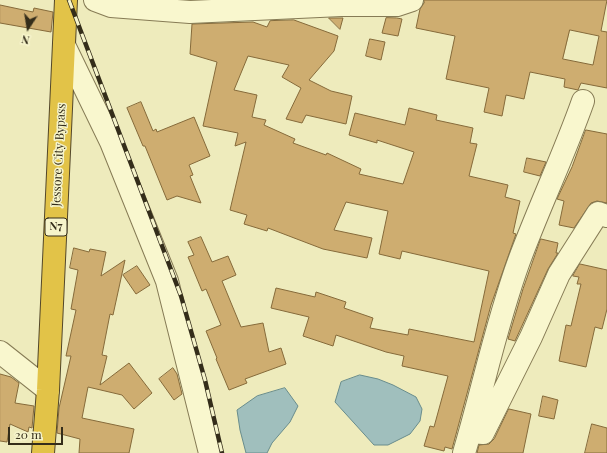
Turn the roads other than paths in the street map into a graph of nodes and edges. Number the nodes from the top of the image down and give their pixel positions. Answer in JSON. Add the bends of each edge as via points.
{"nodes":[{"id":1,"x":66,"y":0,"type":"edge"},
{"id":2,"x":95,"y":0,"type":"edge"},
{"id":3,"x":412,"y":0,"type":"edge"},
{"id":4,"x":64,"y":46,"type":"junction"},
{"id":5,"x":583,"y":101,"type":"dead end"},
{"id":6,"x":607,"y":216,"type":"edge"},
{"id":7,"x":0,"y":352,"type":"edge"},
{"id":8,"x":48,"y":390,"type":"junction"},
{"id":9,"x":470,"y":432,"type":"junction"},
{"id":10,"x":43,"y":453,"type":"edge"},
{"id":11,"x":210,"y":453,"type":"edge"},
{"id":12,"x":464,"y":453,"type":"edge"}],
"edges":[{"from":1,"to":4,"type":"highway","name":"Jessore City Bypass","number":"N7"},
{"from":2,"to":3,"type":"street","via":[[112,6],[190,12],[397,5]]},
{"from":4,"to":8,"type":"highway","name":"Jessore City Bypass","number":"N7"},
{"from":4,"to":11,"type":"street","via":[[111,142],[167,281]]},
{"from":5,"to":9,"type":"street","via":[[519,261],[494,336]]},
{"from":6,"to":9,"type":"street","via":[[598,214],[559,274],[531,337],[483,432]]},
{"from":7,"to":8,"type":"street"},
{"from":8,"to":10,"type":"highway","name":"Jessore City Bypass","number":"N7"},
{"from":9,"to":12,"type":"street"}]}
